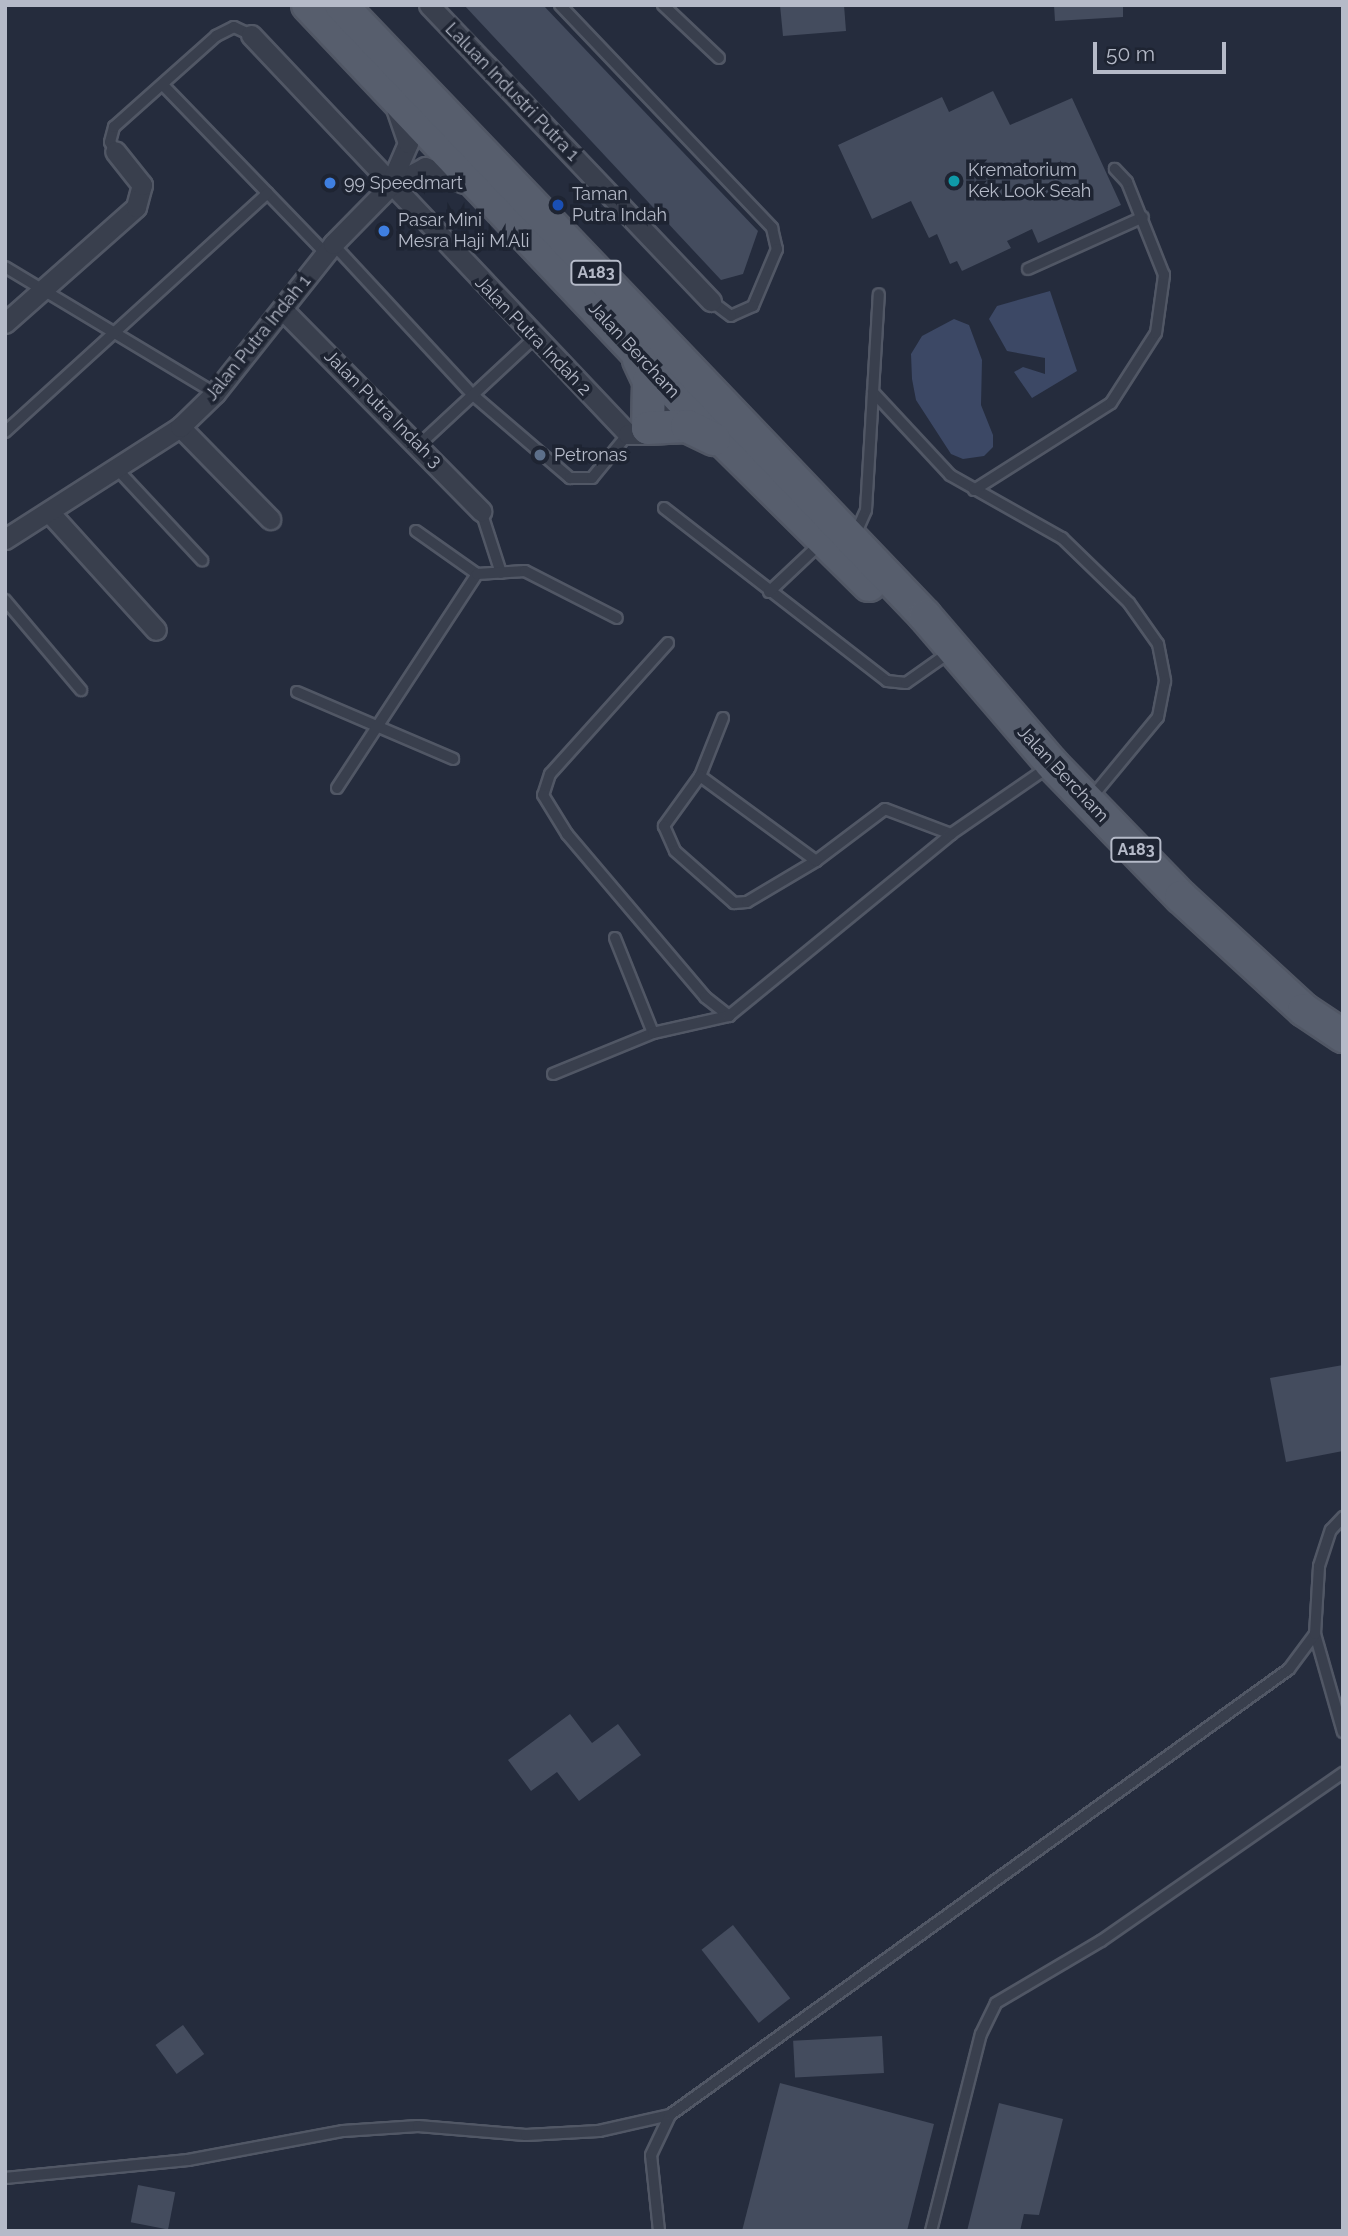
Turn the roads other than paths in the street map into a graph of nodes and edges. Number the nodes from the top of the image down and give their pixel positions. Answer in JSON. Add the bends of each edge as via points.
{"nodes":[{"id":1,"x":308,"y":5,"type":"edge"},
{"id":2,"x":321,"y":5,"type":"edge"},
{"id":3,"x":341,"y":5,"type":"edge"},
{"id":4,"x":429,"y":5,"type":"edge"},
{"id":5,"x":559,"y":5,"type":"edge"},
{"id":6,"x":663,"y":5,"type":"edge"},
{"id":7,"x":251,"y":35,"type":"joint"},
{"id":8,"x":719,"y":58,"type":"dead end"},
{"id":9,"x":163,"y":85,"type":"junction"},
{"id":10,"x":388,"y":89,"type":"junction"},
{"id":11,"x":116,"y":151,"type":"joint"},
{"id":12,"x":1115,"y":169,"type":"dead end"},
{"id":13,"x":388,"y":187,"type":"junction"},
{"id":14,"x":268,"y":193,"type":"junction"},
{"id":15,"x":500,"y":207,"type":"junction"},
{"id":16,"x":1143,"y":217,"type":"junction"},
{"id":17,"x":330,"y":249,"type":"junction"},
{"id":18,"x":5,"y":267,"type":"edge"},
{"id":19,"x":1028,"y":269,"type":"dead end"},
{"id":20,"x":44,"y":289,"type":"junction"},
{"id":21,"x":879,"y":294,"type":"dead end"},
{"id":22,"x":710,"y":301,"type":"joint"},
{"id":23,"x":282,"y":309,"type":"junction"},
{"id":24,"x":5,"y":323,"type":"edge"},
{"id":25,"x":120,"y":333,"type":"junction"},
{"id":26,"x":535,"y":337,"type":"junction"},
{"id":27,"x":639,"y":337,"type":"junction"},
{"id":28,"x":873,"y":392,"type":"junction"},
{"id":29,"x":215,"y":393,"type":"junction"},
{"id":30,"x":473,"y":394,"type":"junction"},
{"id":31,"x":680,"y":398,"type":"junction"},
{"id":32,"x":180,"y":426,"type":"junction"},
{"id":33,"x":638,"y":431,"type":"junction"},
{"id":34,"x":5,"y":432,"type":"edge"},
{"id":35,"x":738,"y":442,"type":"junction"},
{"id":36,"x":420,"y":444,"type":"junction"},
{"id":37,"x":117,"y":469,"type":"junction"},
{"id":38,"x":974,"y":490,"type":"junction"},
{"id":39,"x":664,"y":508,"type":"dead end"},
{"id":40,"x":481,"y":511,"type":"joint"},
{"id":41,"x":48,"y":512,"type":"junction"},
{"id":42,"x":270,"y":519,"type":"dead end"},
{"id":43,"x":416,"y":531,"type":"dead end"},
{"id":44,"x":5,"y":539,"type":"edge"},
{"id":45,"x":837,"y":545,"type":"junction"},
{"id":46,"x":202,"y":560,"type":"dead end"},
{"id":47,"x":477,"y":573,"type":"junction"},
{"id":48,"x":501,"y":573,"type":"junction"},
{"id":49,"x":769,"y":592,"type":"junction"},
{"id":50,"x":5,"y":600,"type":"edge"},
{"id":51,"x":617,"y":618,"type":"dead end"},
{"id":52,"x":156,"y":630,"type":"dead end"},
{"id":53,"x":668,"y":643,"type":"dead end"},
{"id":54,"x":948,"y":649,"type":"junction"},
{"id":55,"x":81,"y":690,"type":"dead end"},
{"id":56,"x":297,"y":692,"type":"dead end"},
{"id":57,"x":723,"y":718,"type":"dead end"},
{"id":58,"x":373,"y":724,"type":"junction"},
{"id":59,"x":453,"y":759,"type":"dead end"},
{"id":60,"x":1052,"y":764,"type":"junction"},
{"id":61,"x":700,"y":776,"type":"junction"},
{"id":62,"x":337,"y":788,"type":"dead end"},
{"id":63,"x":1088,"y":801,"type":"junction"},
{"id":64,"x":951,"y":834,"type":"junction"},
{"id":65,"x":816,"y":861,"type":"junction"},
{"id":66,"x":615,"y":938,"type":"dead end"},
{"id":67,"x":730,"y":1016,"type":"junction"},
{"id":68,"x":653,"y":1033,"type":"junction"},
{"id":69,"x":1343,"y":1036,"type":"edge"},
{"id":70,"x":553,"y":1074,"type":"dead end"},
{"id":71,"x":1343,"y":1517,"type":"edge"},
{"id":72,"x":1315,"y":1634,"type":"junction"},
{"id":73,"x":1343,"y":1732,"type":"edge"},
{"id":74,"x":1343,"y":1773,"type":"edge"},
{"id":75,"x":670,"y":2115,"type":"junction"},
{"id":76,"x":5,"y":2178,"type":"edge"},
{"id":77,"x":659,"y":2231,"type":"edge"},
{"id":78,"x":931,"y":2231,"type":"edge"}],
"edges":[{"from":1,"to":10,"type":"main road","name":"Jalan Bercham","number":"A183"},
{"from":2,"to":10,"type":"street","name":"Jalan Putra Indah 1","via":[[384,72]]},
{"from":3,"to":27,"type":"main road","name":"Jalan Bercham","number":"A183"},
{"from":4,"to":22,"type":"street","name":"Laluan Industri Putra 1"},
{"from":5,"to":22,"type":"lane","via":[[772,228],[777,249],[753,306],[731,316]]},
{"from":6,"to":8,"type":"lane"},
{"from":7,"to":9,"type":"lane","via":[[234,27],[216,36]]},
{"from":7,"to":13,"type":"street","name":"Jalan Putra Indah 2"},
{"from":9,"to":11,"type":"lane","via":[[114,127],[110,142]]},
{"from":9,"to":14,"type":"lane"},
{"from":10,"to":13,"type":"street","name":"Jalan Putra Indah 1","via":[[408,143]]},
{"from":10,"to":15,"type":"main road","name":"Jalan Bercham","number":"A183"},
{"from":11,"to":20,"type":"street","via":[[138,176],[142,196]]},
{"from":12,"to":16,"type":"lane"},
{"from":13,"to":15,"type":"street","name":"Jalan Putra Indah 1","via":[[432,167]]},
{"from":13,"to":17,"type":"street","name":"Jalan Putra Indah 1"},
{"from":13,"to":26,"type":"street","name":"Jalan Putra Indah 2"},
{"from":14,"to":17,"type":"lane"},
{"from":14,"to":25,"type":"lane"},
{"from":15,"to":27,"type":"main road","name":"Jalan Bercham","number":"A183"},
{"from":16,"to":19,"type":"lane"},
{"from":16,"to":38,"type":"lane","via":[[1165,296],[1136,371],[1102,411]]},
{"from":17,"to":23,"type":"street","name":"Jalan Putra Indah 1"},
{"from":17,"to":30,"type":"lane"},
{"from":18,"to":20,"type":"lane"},
{"from":20,"to":24,"type":"street"},
{"from":20,"to":25,"type":"lane"},
{"from":21,"to":28,"type":"lane"},
{"from":23,"to":29,"type":"street","name":"Jalan Putra Indah 1"},
{"from":23,"to":36,"type":"street","name":"Jalan Putra Indah 3"},
{"from":25,"to":29,"type":"lane"},
{"from":25,"to":34,"type":"lane"},
{"from":26,"to":30,"type":"lane"},
{"from":26,"to":33,"type":"street","name":"Jalan Putra Indah 2"},
{"from":27,"to":31,"type":"main road","via":[[672,366]]},
{"from":27,"to":33,"type":"main road","via":[[649,381]]},
{"from":27,"to":35,"type":"main road","name":"Jalan Bercham","number":"A183"},
{"from":28,"to":38,"type":"lane","via":[[940,466]]},
{"from":28,"to":45,"type":"lane","via":[[866,518]]},
{"from":29,"to":32,"type":"street","name":"Jalan Putra Indah 1"},
{"from":30,"to":33,"type":"lane","via":[[570,478],[592,478]]},
{"from":30,"to":36,"type":"lane"},
{"from":31,"to":33,"type":"street"},
{"from":31,"to":35,"type":"main road","name":"Jalan Bercham","number":"A183"},
{"from":32,"to":37,"type":"street","name":"Jalan Putra Indah 1"},
{"from":32,"to":42,"type":"street"},
{"from":33,"to":35,"type":"main road","via":[[687,426]]},
{"from":35,"to":45,"type":"main road","name":"Jalan Bercham","number":"A183"},
{"from":36,"to":40,"type":"street","name":"Jalan Putra Indah 3"},
{"from":37,"to":41,"type":"street","name":"Jalan Putra Indah 1"},
{"from":37,"to":46,"type":"lane"},
{"from":38,"to":63,"type":"lane","via":[[1062,538],[1129,603],[1161,653],[1165,681],[1158,717]]},
{"from":39,"to":49,"type":"lane"},
{"from":40,"to":48,"type":"lane"},
{"from":41,"to":44,"type":"street","name":"Jalan Putra Indah 1"},
{"from":41,"to":52,"type":"street"},
{"from":43,"to":47,"type":"lane"},
{"from":45,"to":49,"type":"lane"},
{"from":45,"to":54,"type":"main road","name":"Jalan Bercham","number":"A183"},
{"from":47,"to":48,"type":"lane"},
{"from":47,"to":58,"type":"lane"},
{"from":48,"to":51,"type":"lane","via":[[525,571]]},
{"from":49,"to":54,"type":"lane","via":[[887,681],[906,683]]},
{"from":50,"to":55,"type":"lane"},
{"from":53,"to":67,"type":"lane","via":[[550,775],[543,795],[567,834],[705,996]]},
{"from":54,"to":60,"type":"main road","name":"Jalan Bercham","number":"A183"},
{"from":56,"to":58,"type":"lane"},
{"from":57,"to":61,"type":"lane"},
{"from":58,"to":59,"type":"lane"},
{"from":58,"to":62,"type":"lane"},
{"from":60,"to":63,"type":"main road","name":"Jalan Bercham","number":"A183"},
{"from":60,"to":64,"type":"lane"},
{"from":61,"to":65,"type":"lane"},
{"from":61,"to":65,"type":"lane","via":[[664,826],[676,851],[734,902],[747,902]]},
{"from":63,"to":69,"type":"main road","name":"Jalan Bercham","number":"A183","via":[[1255,968]]},
{"from":64,"to":65,"type":"lane","via":[[885,809]]},
{"from":64,"to":67,"type":"lane"},
{"from":66,"to":68,"type":"lane"},
{"from":67,"to":68,"type":"lane"},
{"from":68,"to":70,"type":"lane"},
{"from":71,"to":72,"type":"lane","via":[[1331,1530],[1319,1566]]},
{"from":72,"to":73,"type":"lane"},
{"from":72,"to":75,"type":"lane","via":[[1276,1679]]},
{"from":74,"to":78,"type":"lane","via":[[1101,1941],[996,2003],[981,2034]]},
{"from":75,"to":76,"type":"lane","via":[[599,2131],[526,2135],[418,2126],[343,2131],[188,2160]]},
{"from":75,"to":77,"type":"lane","via":[[651,2155]]}]}
